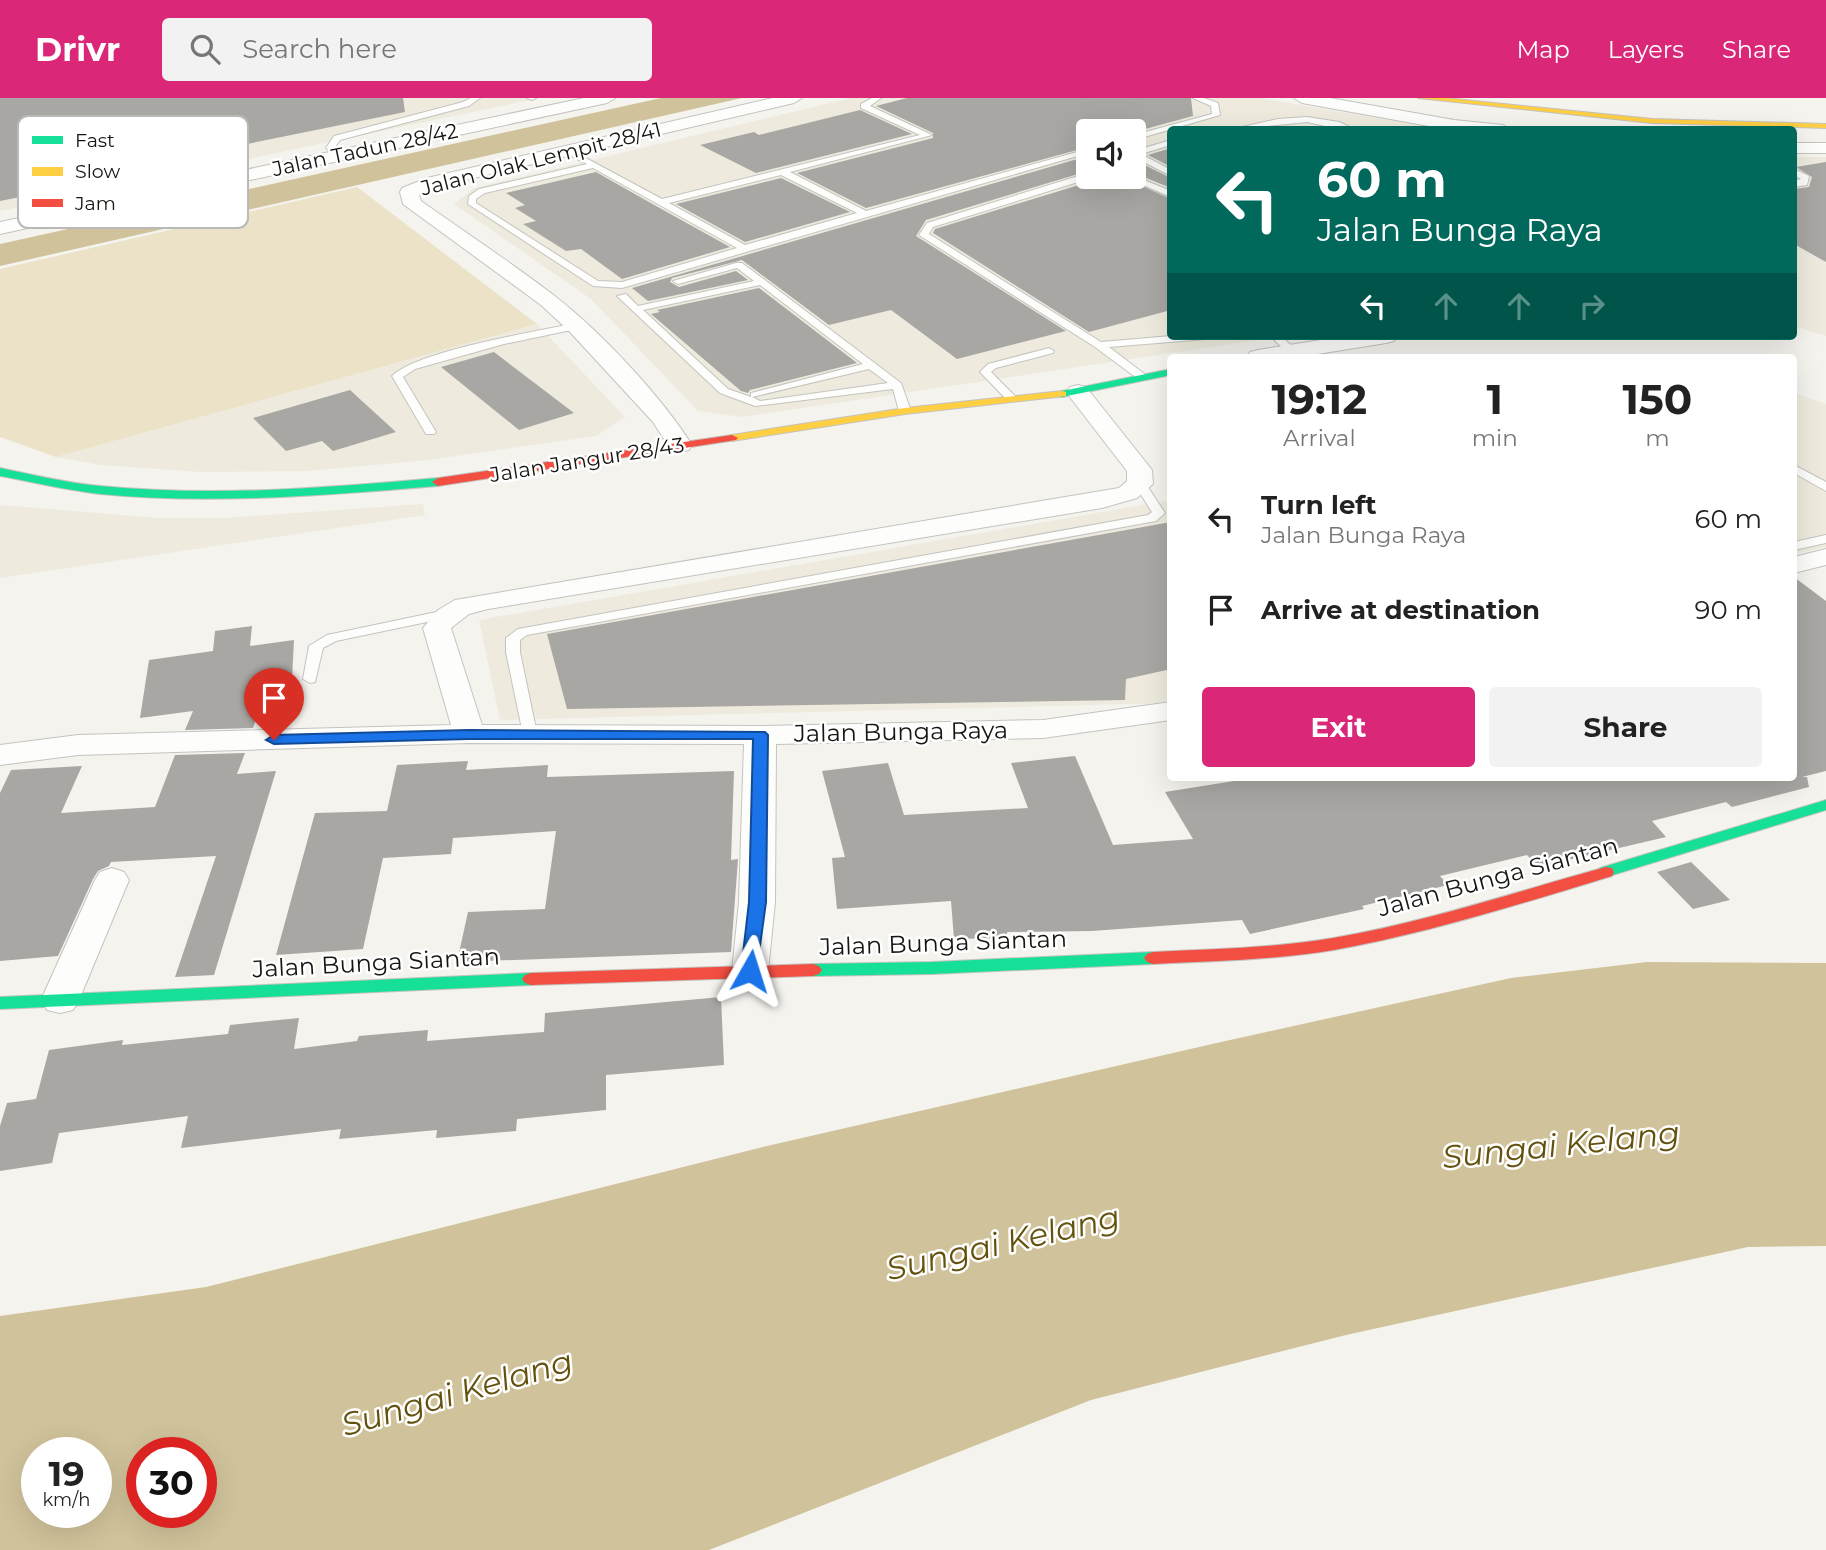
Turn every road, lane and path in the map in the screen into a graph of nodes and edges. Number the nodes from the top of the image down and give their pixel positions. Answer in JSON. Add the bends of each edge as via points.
{"nodes":[{"id":1,"x":477,"y":98,"type":"edge"},
{"id":2,"x":607,"y":98,"type":"edge"},
{"id":3,"x":794,"y":98,"type":"edge"},
{"id":4,"x":877,"y":98,"type":"edge"},
{"id":5,"x":1197,"y":98,"type":"edge"},
{"id":6,"x":1302,"y":98,"type":"edge"},
{"id":7,"x":1422,"y":98,"type":"edge"},
{"id":8,"x":1502,"y":98,"type":"edge"},
{"id":9,"x":1826,"y":116,"type":"edge"},
{"id":10,"x":1177,"y":126,"type":"edge"},
{"id":11,"x":1252,"y":126,"type":"edge"},
{"id":12,"x":1343,"y":126,"type":"edge"},
{"id":13,"x":1447,"y":126,"type":"edge"},
{"id":14,"x":1826,"y":126,"type":"edge"},
{"id":15,"x":1167,"y":129,"type":"edge"},
{"id":16,"x":1146,"y":135,"type":"edge"},
{"id":17,"x":1167,"y":143,"type":"edge"},
{"id":18,"x":1797,"y":148,"type":"edge"},
{"id":19,"x":1826,"y":148,"type":"edge"},
{"id":20,"x":1146,"y":150,"type":"edge"},
{"id":21,"x":569,"y":151,"type":"junction"},
{"id":22,"x":1076,"y":154,"type":"edge"},
{"id":23,"x":341,"y":155,"type":"junction"},
{"id":24,"x":1146,"y":160,"type":"edge"},
{"id":25,"x":594,"y":165,"type":"junction"},
{"id":26,"x":1167,"y":171,"type":"edge"},
{"id":27,"x":782,"y":172,"type":"junction"},
{"id":28,"x":1797,"y":174,"type":"edge"},
{"id":29,"x":248,"y":175,"type":"edge"},
{"id":30,"x":1076,"y":180,"type":"edge"},
{"id":31,"x":1146,"y":184,"type":"edge"},
{"id":32,"x":1797,"y":184,"type":"edge"},
{"id":33,"x":1167,"y":192,"type":"edge"},
{"id":34,"x":662,"y":202,"type":"junction"},
{"id":35,"x":864,"y":213,"type":"junction"},
{"id":36,"x":18,"y":224,"type":"edge"},
{"id":37,"x":0,"y":228,"type":"edge"},
{"id":38,"x":744,"y":248,"type":"junction"},
{"id":39,"x":761,"y":282,"type":"junction"},
{"id":40,"x":636,"y":309,"type":"junction"},
{"id":41,"x":577,"y":326,"type":"junction"},
{"id":42,"x":1167,"y":339,"type":"edge"},
{"id":43,"x":1280,"y":340,"type":"edge"},
{"id":44,"x":1357,"y":340,"type":"edge"},
{"id":45,"x":1099,"y":345,"type":"junction"},
{"id":46,"x":1049,"y":351,"type":"dead end"},
{"id":47,"x":1292,"y":351,"type":"junction"},
{"id":48,"x":1275,"y":354,"type":"edge"},
{"id":49,"x":871,"y":365,"type":"junction"},
{"id":50,"x":1167,"y":373,"type":"edge"},
{"id":51,"x":1142,"y":377,"type":"junction"},
{"id":52,"x":897,"y":385,"type":"junction"},
{"id":53,"x":1078,"y":392,"type":"junction"},
{"id":54,"x":1011,"y":398,"type":"junction"},
{"id":55,"x":742,"y":399,"type":"junction"},
{"id":56,"x":905,"y":411,"type":"junction"},
{"id":57,"x":430,"y":432,"type":"dead end"},
{"id":58,"x":680,"y":445,"type":"junction"},
{"id":59,"x":1797,"y":470,"type":"edge"},
{"id":60,"x":0,"y":472,"type":"edge"},
{"id":61,"x":1140,"y":484,"type":"junction"},
{"id":62,"x":1826,"y":486,"type":"edge"},
{"id":63,"x":1826,"y":538,"type":"edge"},
{"id":64,"x":1797,"y":545,"type":"edge"},
{"id":65,"x":1826,"y":557,"type":"edge"},
{"id":66,"x":1797,"y":564,"type":"edge"},
{"id":67,"x":446,"y":614,"type":"junction"},
{"id":68,"x":310,"y":679,"type":"dead end"},
{"id":69,"x":1167,"y":712,"type":"edge"},
{"id":70,"x":469,"y":734,"type":"junction"},
{"id":71,"x":530,"y":734,"type":"junction"},
{"id":72,"x":760,"y":735,"type":"junction"},
{"id":73,"x":0,"y":755,"type":"edge"},
{"id":74,"x":1826,"y":805,"type":"edge"},
{"id":75,"x":112,"y":880,"type":"dead end"},
{"id":76,"x":750,"y":971,"type":"junction"},
{"id":77,"x":60,"y":1000,"type":"junction"},
{"id":78,"x":0,"y":1003,"type":"edge"}],
"edges":[{"from":1,"to":23,"type":"lane","via":[[337,138],[330,148]]},
{"from":2,"to":23,"type":"street","name":"Jalan Tadun 28/42"},
{"from":3,"to":21,"type":"street","name":"Jalan Olak Lempit 28/41"},
{"from":4,"to":27,"type":"lane","via":[[864,106],[928,135]]},
{"from":5,"to":10,"type":"lane","via":[[1215,105],[1216,115]]},
{"from":6,"to":13,"type":"street"},
{"from":7,"to":14,"type":"street","via":[[1651,121]]},
{"from":8,"to":9,"type":"street","via":[[1684,113]]},
{"from":11,"to":12,"type":"lane","via":[[1294,117]]},
{"from":15,"to":16,"type":"lane"},
{"from":17,"to":20,"type":"lane"},
{"from":18,"to":19,"type":"street"},
{"from":21,"to":25,"type":"lane"},
{"from":21,"to":41,"type":"street","name":"Jalan Olak Lempit 28/41","via":[[433,182],[409,192],[412,204]]},
{"from":22,"to":35,"type":"lane"},
{"from":23,"to":29,"type":"street","name":"Jalan Tadun 28/42"},
{"from":24,"to":26,"type":"lane"},
{"from":25,"to":34,"type":"lane"},
{"from":25,"to":38,"type":"lane","via":[[482,191],[472,198],[472,204],[596,284],[607,286]]},
{"from":27,"to":34,"type":"lane"},
{"from":27,"to":35,"type":"lane"},
{"from":28,"to":32,"type":"lane","via":[[1806,178]]},
{"from":30,"to":45,"type":"lane","via":[[930,225],[923,235]]},
{"from":31,"to":33,"type":"lane"},
{"from":34,"to":38,"type":"lane"},
{"from":35,"to":38,"type":"lane"},
{"from":36,"to":37,"type":"street","name":"Jalan Tadun 28/42"},
{"from":39,"to":40,"type":"lane"},
{"from":39,"to":40,"type":"lane","via":[[739,265],[622,296]]},
{"from":39,"to":49,"type":"lane"},
{"from":40,"to":55,"type":"lane","via":[[724,391]]},
{"from":41,"to":57,"type":"lane","via":[[502,341],[411,367],[397,376]]},
{"from":41,"to":58,"type":"street","name":"Jalan Olak Lempit 28/41","via":[[663,418]]},
{"from":42,"to":45,"type":"lane"},
{"from":43,"to":47,"type":"lane"},
{"from":44,"to":47,"type":"street"},
{"from":45,"to":51,"type":"lane"},
{"from":46,"to":54,"type":"lane","via":[[992,366],[985,372]]},
{"from":47,"to":48,"type":"street"},
{"from":49,"to":52,"type":"lane"},
{"from":49,"to":55,"type":"lane"},
{"from":50,"to":51,"type":"street","name":"Jalan Jangur 28/43"},
{"from":51,"to":53,"type":"street","name":"Jalan Jangur 28/43"},
{"from":52,"to":55,"type":"lane","via":[[759,404]]},
{"from":52,"to":56,"type":"lane"},
{"from":53,"to":54,"type":"street","name":"Jalan Jangur 28/43"},
{"from":53,"to":61,"type":"street","via":[[1139,470]]},
{"from":54,"to":56,"type":"street","name":"Jalan Jangur 28/43"},
{"from":56,"to":58,"type":"street","name":"Jalan Jangur 28/43"},
{"from":58,"to":60,"type":"street","name":"Jalan Jangur 28/43","via":[[450,481],[241,496],[98,490]]},
{"from":59,"to":62,"type":"lane"},
{"from":61,"to":67,"type":"street","via":[[1128,493],[1102,500],[488,601]]},
{"from":61,"to":71,"type":"lane","via":[[1159,513],[1152,518],[523,632],[513,638],[513,652]]},
{"from":63,"to":64,"type":"lane"},
{"from":65,"to":66,"type":"street"},
{"from":67,"to":68,"type":"lane","via":[[316,646]]},
{"from":67,"to":70,"type":"street","via":[[438,628]]},
{"from":69,"to":72,"type":"street","name":"Jalan Bunga Raya","via":[[1043,729]]},
{"from":70,"to":71,"type":"street","name":"Jalan Bunga Raya"},
{"from":70,"to":73,"type":"street","name":"Jalan Bunga Raya","via":[[78,745]]},
{"from":71,"to":72,"type":"street","name":"Jalan Bunga Raya"},
{"from":72,"to":76,"type":"street","via":[[757,902]]},
{"from":74,"to":76,"type":"street","name":"Jalan Bunga Siantan","via":[[1455,917],[1332,944],[1098,961]]},
{"from":75,"to":77,"type":"street"},
{"from":76,"to":77,"type":"street","name":"Jalan Bunga Siantan"},
{"from":77,"to":78,"type":"street","name":"Jalan Bunga Siantan"}]}
